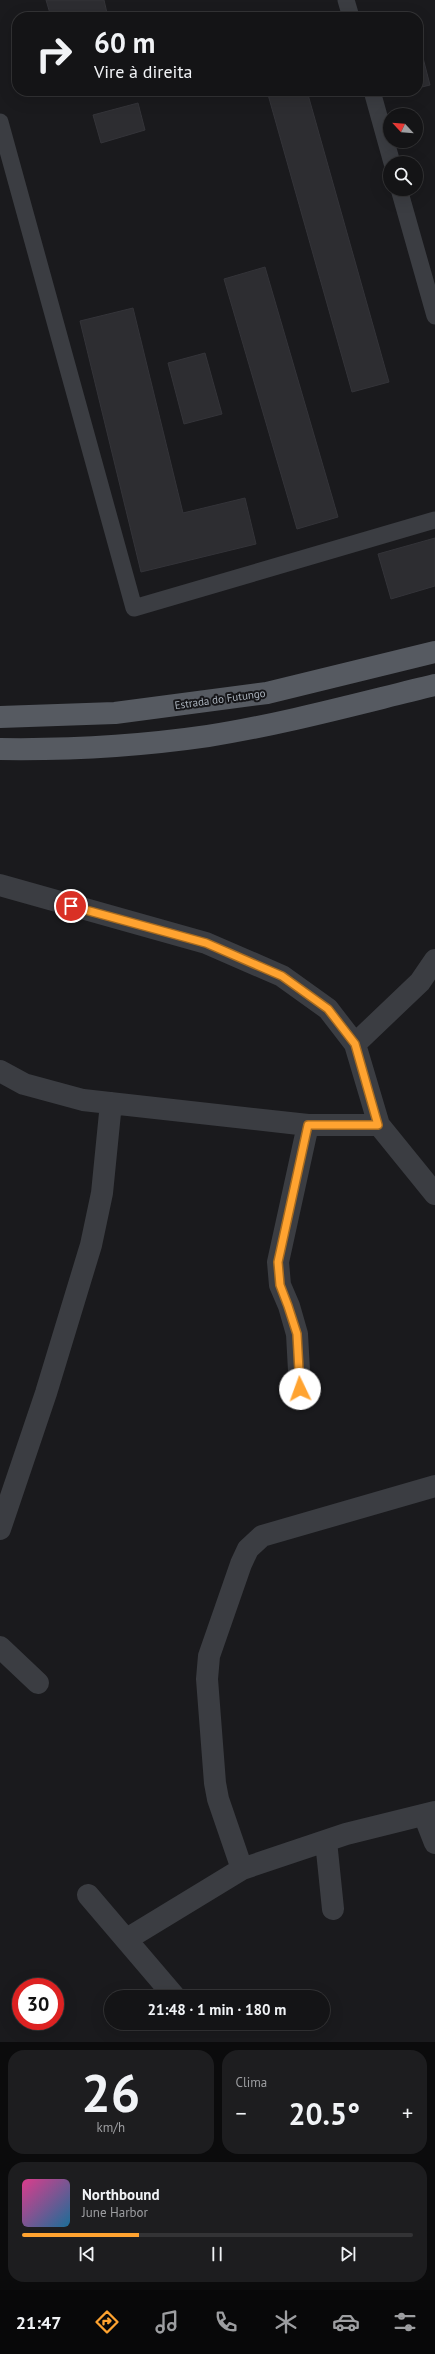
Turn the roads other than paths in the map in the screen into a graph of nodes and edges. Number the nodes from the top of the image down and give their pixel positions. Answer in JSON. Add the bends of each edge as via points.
{"nodes":[{"id":1,"x":346,"y":0,"type":"edge"},
{"id":2,"x":350,"y":12,"type":"edge"},
{"id":3,"x":373,"y":96,"type":"edge"},
{"id":4,"x":0,"y":122,"type":"edge"},
{"id":5,"x":390,"y":156,"type":"edge"},
{"id":6,"x":401,"y":196,"type":"edge"},
{"id":7,"x":435,"y":316,"type":"edge"},
{"id":8,"x":435,"y":520,"type":"edge"},
{"id":9,"x":435,"y":652,"type":"edge"},
{"id":10,"x":435,"y":685,"type":"edge"},
{"id":11,"x":0,"y":717,"type":"edge"},
{"id":12,"x":0,"y":749,"type":"edge"},
{"id":13,"x":0,"y":885,"type":"edge"},
{"id":14,"x":435,"y":960,"type":"edge"},
{"id":15,"x":355,"y":1044,"type":"junction"},
{"id":16,"x":0,"y":1071,"type":"edge"},
{"id":17,"x":111,"y":1103,"type":"junction"},
{"id":18,"x":308,"y":1125,"type":"junction"},
{"id":19,"x":378,"y":1125,"type":"junction"},
{"id":20,"x":435,"y":1194,"type":"edge"},
{"id":21,"x":300,"y":1389,"type":"dead end"},
{"id":22,"x":435,"y":1486,"type":"edge"},
{"id":23,"x":0,"y":1529,"type":"edge"},
{"id":24,"x":0,"y":1647,"type":"edge"},
{"id":25,"x":38,"y":1683,"type":"dead end"},
{"id":26,"x":429,"y":1813,"type":"edge"},
{"id":27,"x":326,"y":1842,"type":"junction"},
{"id":28,"x":435,"y":1843,"type":"edge"},
{"id":29,"x":242,"y":1869,"type":"junction"},
{"id":30,"x":88,"y":1895,"type":"dead end"},
{"id":31,"x":333,"y":1909,"type":"dead end"},
{"id":32,"x":127,"y":1939,"type":"junction"},
{"id":33,"x":169,"y":1990,"type":"edge"}],
"edges":[{"from":1,"to":2,"type":"lane"},
{"from":3,"to":5,"type":"lane"},
{"from":4,"to":8,"type":"lane","via":[[134,608]]},
{"from":6,"to":7,"type":"lane"},
{"from":9,"to":11,"type":"main road","name":"Estrada do Futungo","via":[[267,693],[115,713]]},
{"from":10,"to":12,"type":"main road","via":[[208,736],[99,747]]},
{"from":13,"to":15,"type":"street","via":[[206,943],[282,976],[328,1009]]},
{"from":14,"to":15,"type":"street","via":[[420,982]]},
{"from":15,"to":19,"type":"street"},
{"from":16,"to":17,"type":"street","via":[[24,1084],[84,1100]]},
{"from":17,"to":18,"type":"street"},
{"from":17,"to":23,"type":"street","via":[[102,1193],[90,1245],[46,1393]]},
{"from":18,"to":19,"type":"street"},
{"from":18,"to":21,"type":"street","via":[[278,1262],[280,1285],[297,1334]]},
{"from":19,"to":20,"type":"street"},
{"from":22,"to":29,"type":"street","via":[[262,1536],[248,1549],[209,1656],[207,1679],[218,1799]]},
{"from":24,"to":25,"type":"street"},
{"from":26,"to":27,"type":"street","via":[[346,1834]]},
{"from":26,"to":28,"type":"street"},
{"from":27,"to":29,"type":"street"},
{"from":27,"to":31,"type":"street"},
{"from":29,"to":32,"type":"street"},
{"from":30,"to":32,"type":"street"},
{"from":32,"to":33,"type":"street"}]}
